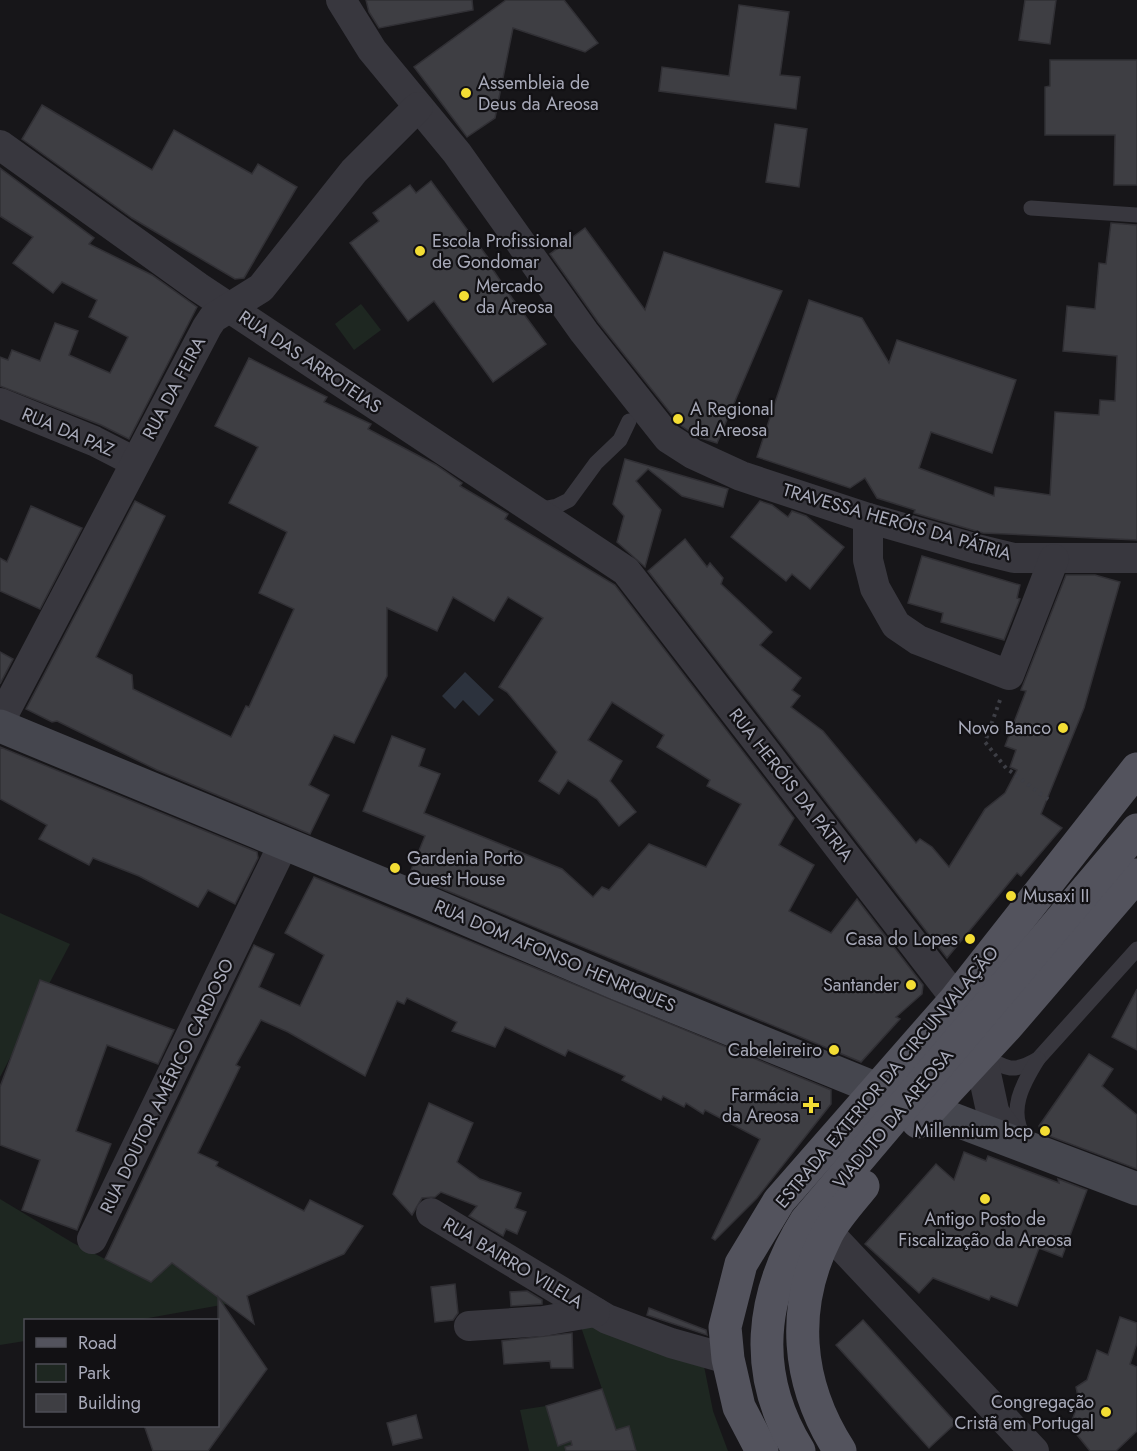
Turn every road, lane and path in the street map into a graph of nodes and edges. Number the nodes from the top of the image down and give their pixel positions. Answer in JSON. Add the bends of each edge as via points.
{"nodes":[{"id":1,"x":341,"y":0,"type":"edge"},
{"id":2,"x":418,"y":107,"type":"junction"},
{"id":3,"x":0,"y":145,"type":"edge"},
{"id":4,"x":1031,"y":208,"type":"dead end"},
{"id":5,"x":1137,"y":215,"type":"edge"},
{"id":6,"x":229,"y":308,"type":"junction"},
{"id":7,"x":0,"y":404,"type":"edge"},
{"id":8,"x":629,"y":421,"type":"dead end"},
{"id":9,"x":135,"y":462,"type":"junction"},
{"id":10,"x":535,"y":510,"type":"junction"},
{"id":11,"x":868,"y":518,"type":"junction"},
{"id":12,"x":1137,"y":558,"type":"edge"},
{"id":13,"x":1054,"y":559,"type":"junction"},
{"id":14,"x":626,"y":571,"type":"joint"},
{"id":15,"x":1009,"y":675,"type":"junction"},
{"id":16,"x":0,"y":721,"type":"edge"},
{"id":17,"x":0,"y":726,"type":"edge"},
{"id":18,"x":1137,"y":769,"type":"edge"},
{"id":19,"x":1049,"y":800,"type":"dead end"},
{"id":20,"x":1137,"y":830,"type":"edge"},
{"id":21,"x":284,"y":843,"type":"junction"},
{"id":22,"x":1137,"y":875,"type":"edge"},
{"id":23,"x":1137,"y":949,"type":"edge"},
{"id":24,"x":956,"y":999,"type":"junction"},
{"id":25,"x":980,"y":1053,"type":"junction"},
{"id":26,"x":1038,"y":1059,"type":"junction"},
{"id":27,"x":877,"y":1088,"type":"junction"},
{"id":28,"x":929,"y":1110,"type":"junction"},
{"id":29,"x":850,"y":1118,"type":"junction"},
{"id":30,"x":1023,"y":1144,"type":"junction"},
{"id":31,"x":890,"y":1152,"type":"junction"},
{"id":32,"x":1137,"y":1190,"type":"edge"},
{"id":33,"x":430,"y":1213,"type":"dead end"},
{"id":34,"x":828,"y":1232,"type":"junction"},
{"id":35,"x":92,"y":1239,"type":"dead end"},
{"id":36,"x":595,"y":1312,"type":"junction"},
{"id":37,"x":469,"y":1326,"type":"dead end"},
{"id":38,"x":728,"y":1359,"type":"junction"},
{"id":39,"x":762,"y":1451,"type":"edge"},
{"id":40,"x":799,"y":1451,"type":"edge"},
{"id":41,"x":840,"y":1451,"type":"edge"},
{"id":42,"x":1034,"y":1451,"type":"edge"}],
"edges":[{"from":1,"to":2,"type":"street","name":"TRAVESSA HERÓIS DA PÁTRIA","via":[[372,50]]},
{"from":2,"to":6,"type":"street","name":"RUA DA FEIRA","via":[[354,171],[261,288]]},
{"from":2,"to":11,"type":"street","name":"TRAVESSA HERÓIS DA PÁTRIA","via":[[457,153],[584,332],[668,438],[741,476]]},
{"from":3,"to":6,"type":"street","name":"RUA DAS ARROTEIAS"},
{"from":4,"to":5,"type":"lane"},
{"from":6,"to":9,"type":"street","name":"RUA DA FEIRA","via":[[207,327]]},
{"from":6,"to":10,"type":"street","name":"RUA DAS ARROTEIAS"},
{"from":7,"to":9,"type":"street","name":"RUA DA PAZ","via":[[94,441]]},
{"from":8,"to":10,"type":"lane","via":[[620,441],[596,463],[569,500]]},
{"from":9,"to":16,"type":"street","name":"RUA DA FEIRA"},
{"from":10,"to":14,"type":"street","name":"RUA DAS ARROTEIAS"},
{"from":11,"to":13,"type":"street","name":"TRAVESSA HERÓIS DA PÁTRIA","via":[[1014,558]]},
{"from":11,"to":15,"type":"street","via":[[868,560],[875,588],[896,625],[918,640]]},
{"from":12,"to":13,"type":"street","name":"TRAVESSA HERÓIS DA PÁTRIA"},
{"from":13,"to":15,"type":"street"},
{"from":14,"to":24,"type":"street","name":"RUA HERÓIS DA PÁTRIA"},
{"from":15,"to":19,"type":"path","via":[[985,742],[1006,768]]},
{"from":17,"to":21,"type":"main road","name":"RUA DOM AFONSO HENRIQUES"},
{"from":18,"to":24,"type":"main road","name":"ESTRADA EXTERIOR DA CIRCUNVALAÇÃO"},
{"from":20,"to":40,"type":"main road","name":"VIADUTO DA AREOSA","via":[[806,1221],[792,1244],[768,1311],[767,1337],[776,1402]]},
{"from":21,"to":27,"type":"main road","name":"RUA DOM AFONSO HENRIQUES"},
{"from":21,"to":35,"type":"street","name":"RUA DOUTOR AMÉRICO CARDOSO"},
{"from":22,"to":25,"type":"main road"},
{"from":23,"to":26,"type":"lane"},
{"from":24,"to":25,"type":"street"},
{"from":24,"to":27,"type":"main road","name":"ESTRADA EXTERIOR DA CIRCUNVALAÇÃO"},
{"from":25,"to":26,"type":"lane","via":[[1005,1068],[1026,1066]]},
{"from":25,"to":28,"type":"main road"},
{"from":25,"to":30,"type":"street","via":[[993,1113]]},
{"from":26,"to":30,"type":"lane","via":[[1020,1089],[1017,1110]]},
{"from":27,"to":28,"type":"main road","name":"RUA DOM AFONSO HENRIQUES"},
{"from":27,"to":29,"type":"main road","name":"ESTRADA EXTERIOR DA CIRCUNVALAÇÃO"},
{"from":28,"to":30,"type":"main road","name":"RUA DOM AFONSO HENRIQUES"},
{"from":28,"to":31,"type":"main road"},
{"from":29,"to":31,"type":"main road","via":[[866,1116],[882,1123],[889,1136]]},
{"from":29,"to":38,"type":"main road","name":"ESTRADA EXTERIOR DA CIRCUNVALAÇÃO","via":[[779,1201],[741,1264],[725,1327]]},
{"from":30,"to":32,"type":"main road","name":"RUA DOM AFONSO HENRIQUES"},
{"from":31,"to":34,"type":"main road"},
{"from":33,"to":36,"type":"street","name":"RUA BAIRRO VILELA"},
{"from":34,"to":41,"type":"main road","via":[[810,1274],[802,1314],[803,1345],[813,1401]]},
{"from":34,"to":42,"type":"street"},
{"from":36,"to":37,"type":"street","name":"RUA BAIRRO VILELA","via":[[543,1321]]},
{"from":36,"to":38,"type":"street","name":"RUA BAIRRO VILELA","via":[[671,1343]]},
{"from":38,"to":39,"type":"main road","name":"ESTRADA EXTERIOR DA CIRCUNVALAÇÃO","via":[[739,1407]]}]}
